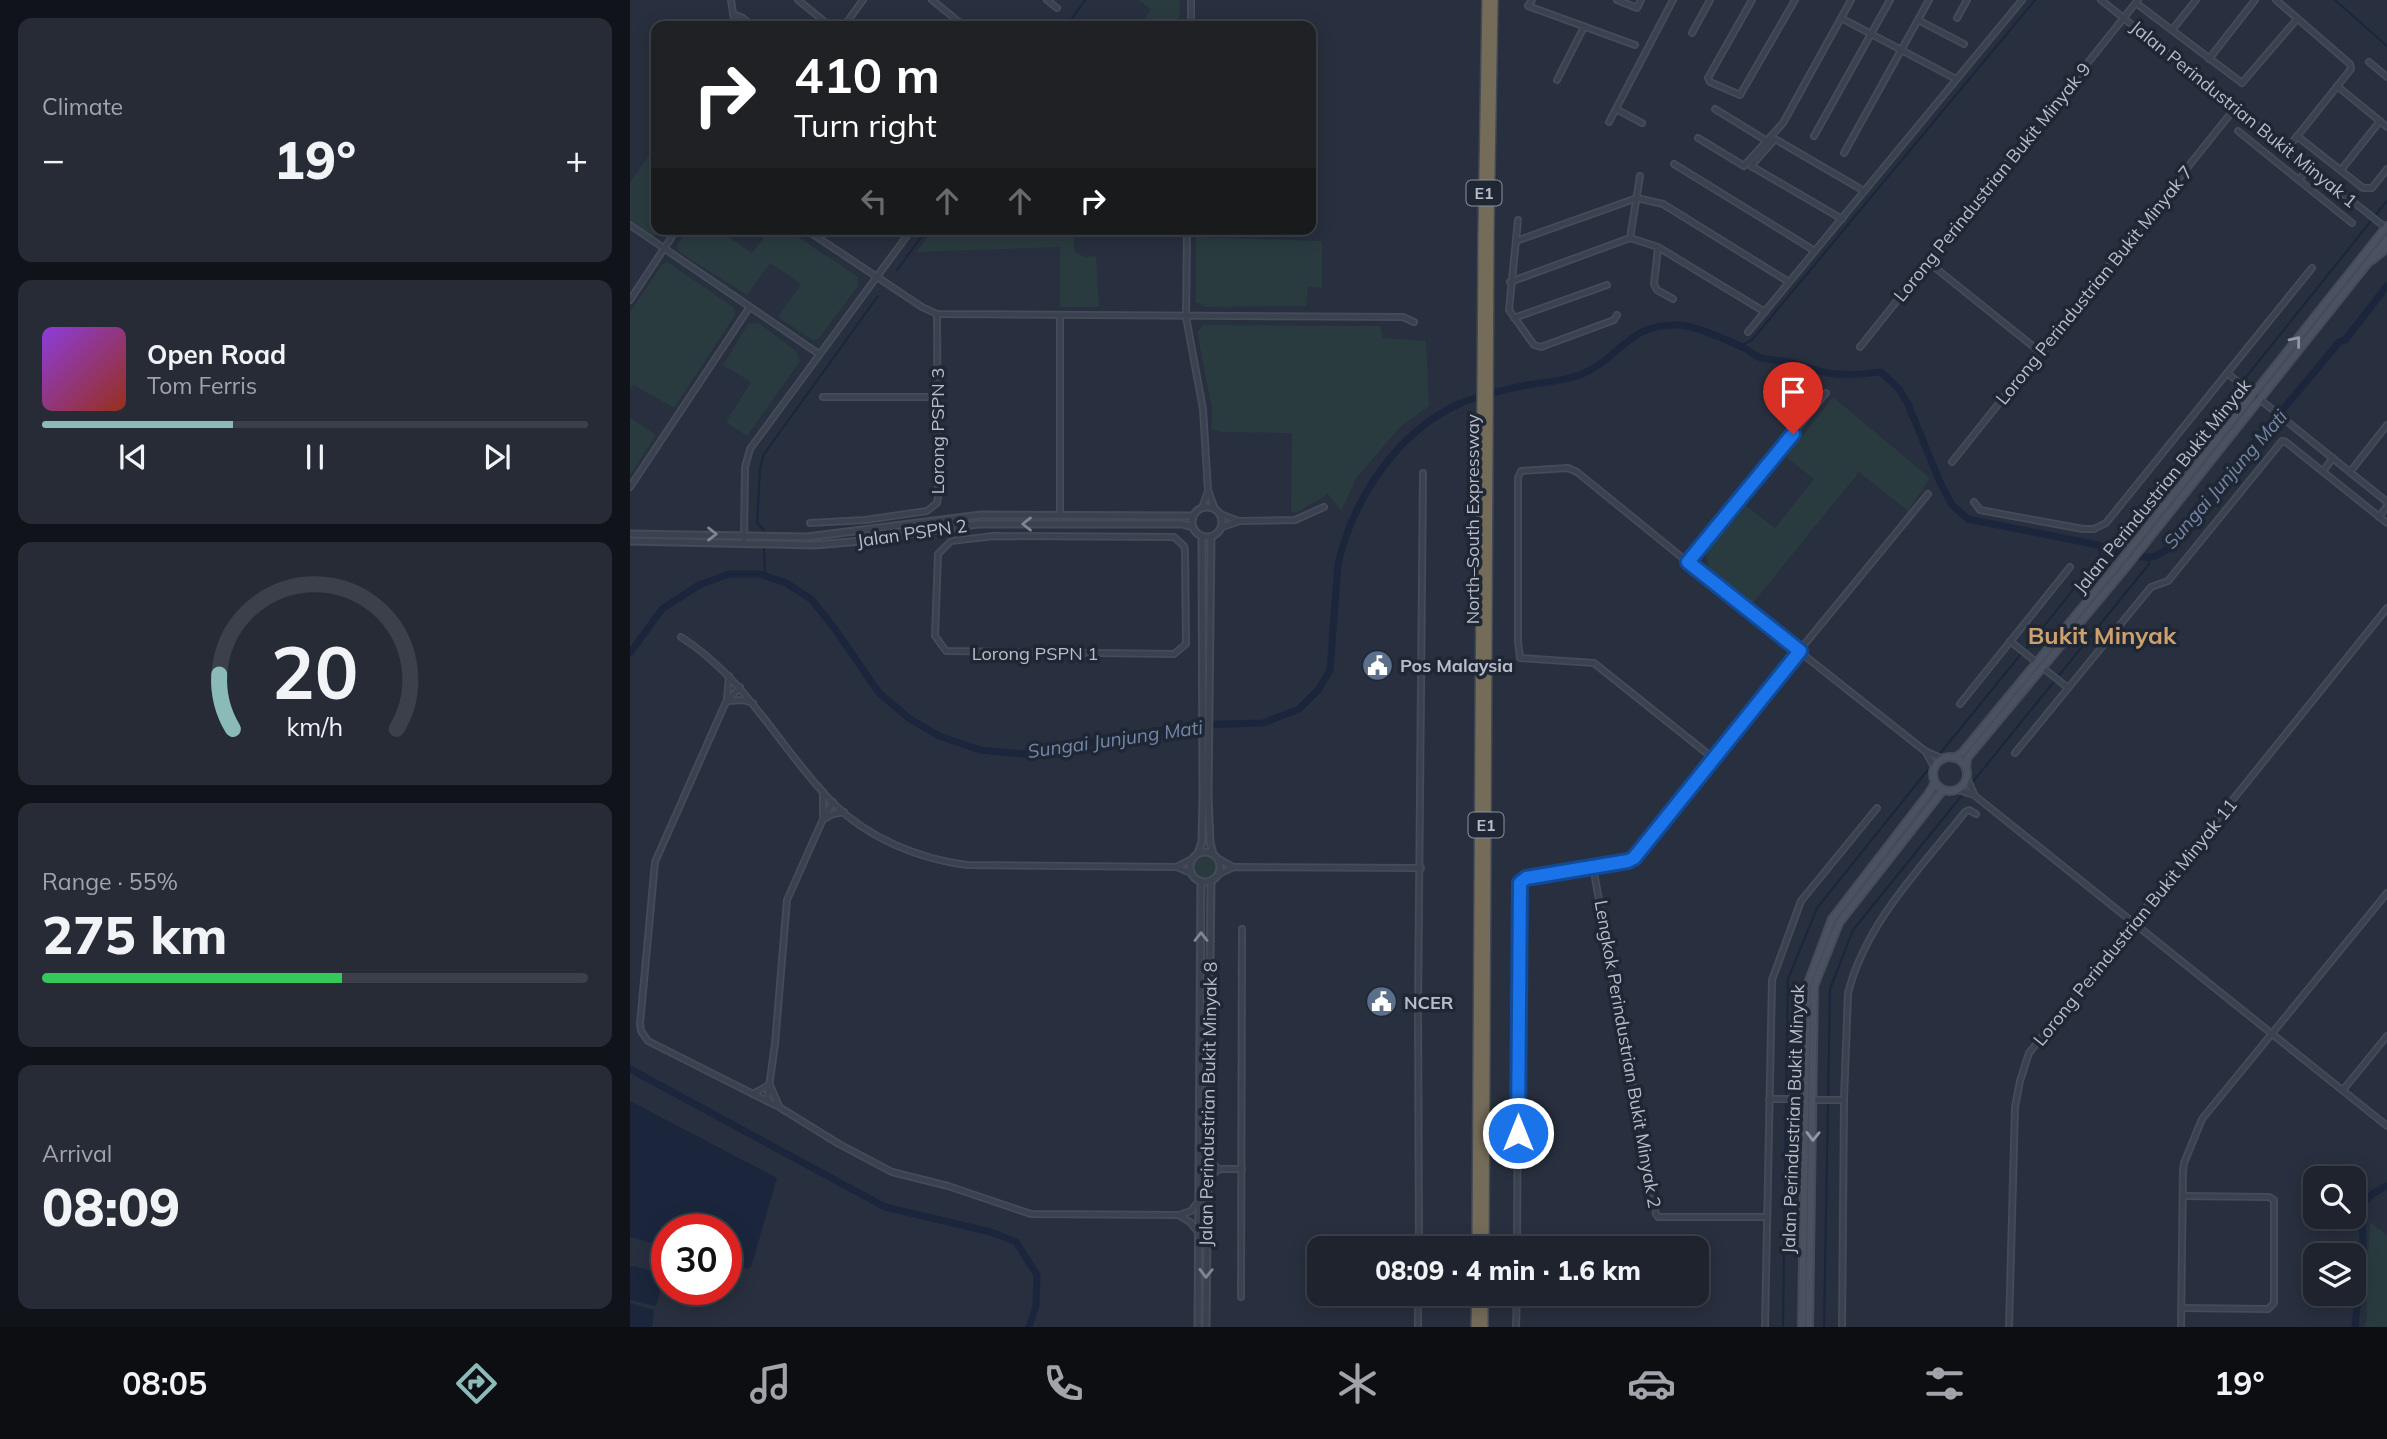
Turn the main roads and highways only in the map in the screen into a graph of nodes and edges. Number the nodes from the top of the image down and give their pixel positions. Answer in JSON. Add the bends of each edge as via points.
{"nodes":[{"id":1,"x":1487,"y":0,"type":"edge"},
{"id":2,"x":1493,"y":0,"type":"edge"},
{"id":3,"x":2387,"y":227,"type":"edge"},
{"id":4,"x":2387,"y":239,"type":"edge"},
{"id":5,"x":2387,"y":248,"type":"edge"},
{"id":6,"x":2368,"y":263,"type":"junction"},
{"id":7,"x":1485,"y":385,"type":"junction"},
{"id":8,"x":1485,"y":403,"type":"junction"},
{"id":9,"x":2039,"y":664,"type":"junction"},
{"id":10,"x":1954,"y":758,"type":"junction"},
{"id":11,"x":1966,"y":768,"type":"junction"},
{"id":12,"x":1935,"y":783,"type":"junction"},
{"id":13,"x":1943,"y":790,"type":"junction"},
{"id":14,"x":1477,"y":1236,"type":"edge"},
{"id":15,"x":1484,"y":1236,"type":"edge"},
{"id":16,"x":1477,"y":1306,"type":"edge"},
{"id":17,"x":1483,"y":1306,"type":"edge"},
{"id":18,"x":1476,"y":1327,"type":"edge"},
{"id":19,"x":1483,"y":1327,"type":"edge"},
{"id":20,"x":1802,"y":1327,"type":"edge"},
{"id":21,"x":1809,"y":1327,"type":"edge"}],
"edges":[{"from":1,"to":7,"type":"highway","name":"North–South Expressway","number":"E1"},
{"from":2,"to":7,"type":"highway","name":"North–South Expressway","number":"E1"},
{"from":9,"to":3,"type":"main road","name":"Jalan Perindustrian Bukit Minyak","one_way":true},
{"from":4,"to":6,"type":"main road","name":"Jalan Perindustrian Bukit Minyak"},
{"from":5,"to":6,"type":"main road"},
{"from":6,"to":9,"type":"main road","name":"Jalan Perindustrian Bukit Minyak","via":[[2127,566]]},
{"from":7,"to":8,"type":"highway","name":"North–South Expressway","number":"E1"},
{"from":8,"to":14,"type":"highway","name":"North–South Expressway","number":"E1"},
{"from":8,"to":15,"type":"highway","name":"North–South Expressway","number":"E1"},
{"from":9,"to":10,"type":"main road","name":"Jalan Perindustrian Bukit Minyak"},
{"from":9,"to":11,"type":"main road","name":"Jalan Perindustrian Bukit Minyak","via":[[1967,758]]},
{"from":10,"to":11,"type":"main road"},
{"from":10,"to":12,"type":"main road","via":[[1939,758],[1933,765]]},
{"from":11,"to":13,"type":"main road","via":[[1969,783],[1962,791]]},
{"from":12,"to":13,"type":"main road"},
{"from":12,"to":20,"type":"main road","name":"Jalan Perindustrian Bukit Minyak","via":[[1832,919],[1807,986]]},
{"from":13,"to":21,"type":"main road","name":"Jalan Perindustrian Bukit Minyak","one_way":true,"via":[[1839,923],[1814,986],[1816,1100]]},
{"from":16,"to":18,"type":"highway"},
{"from":17,"to":19,"type":"highway"}]}
